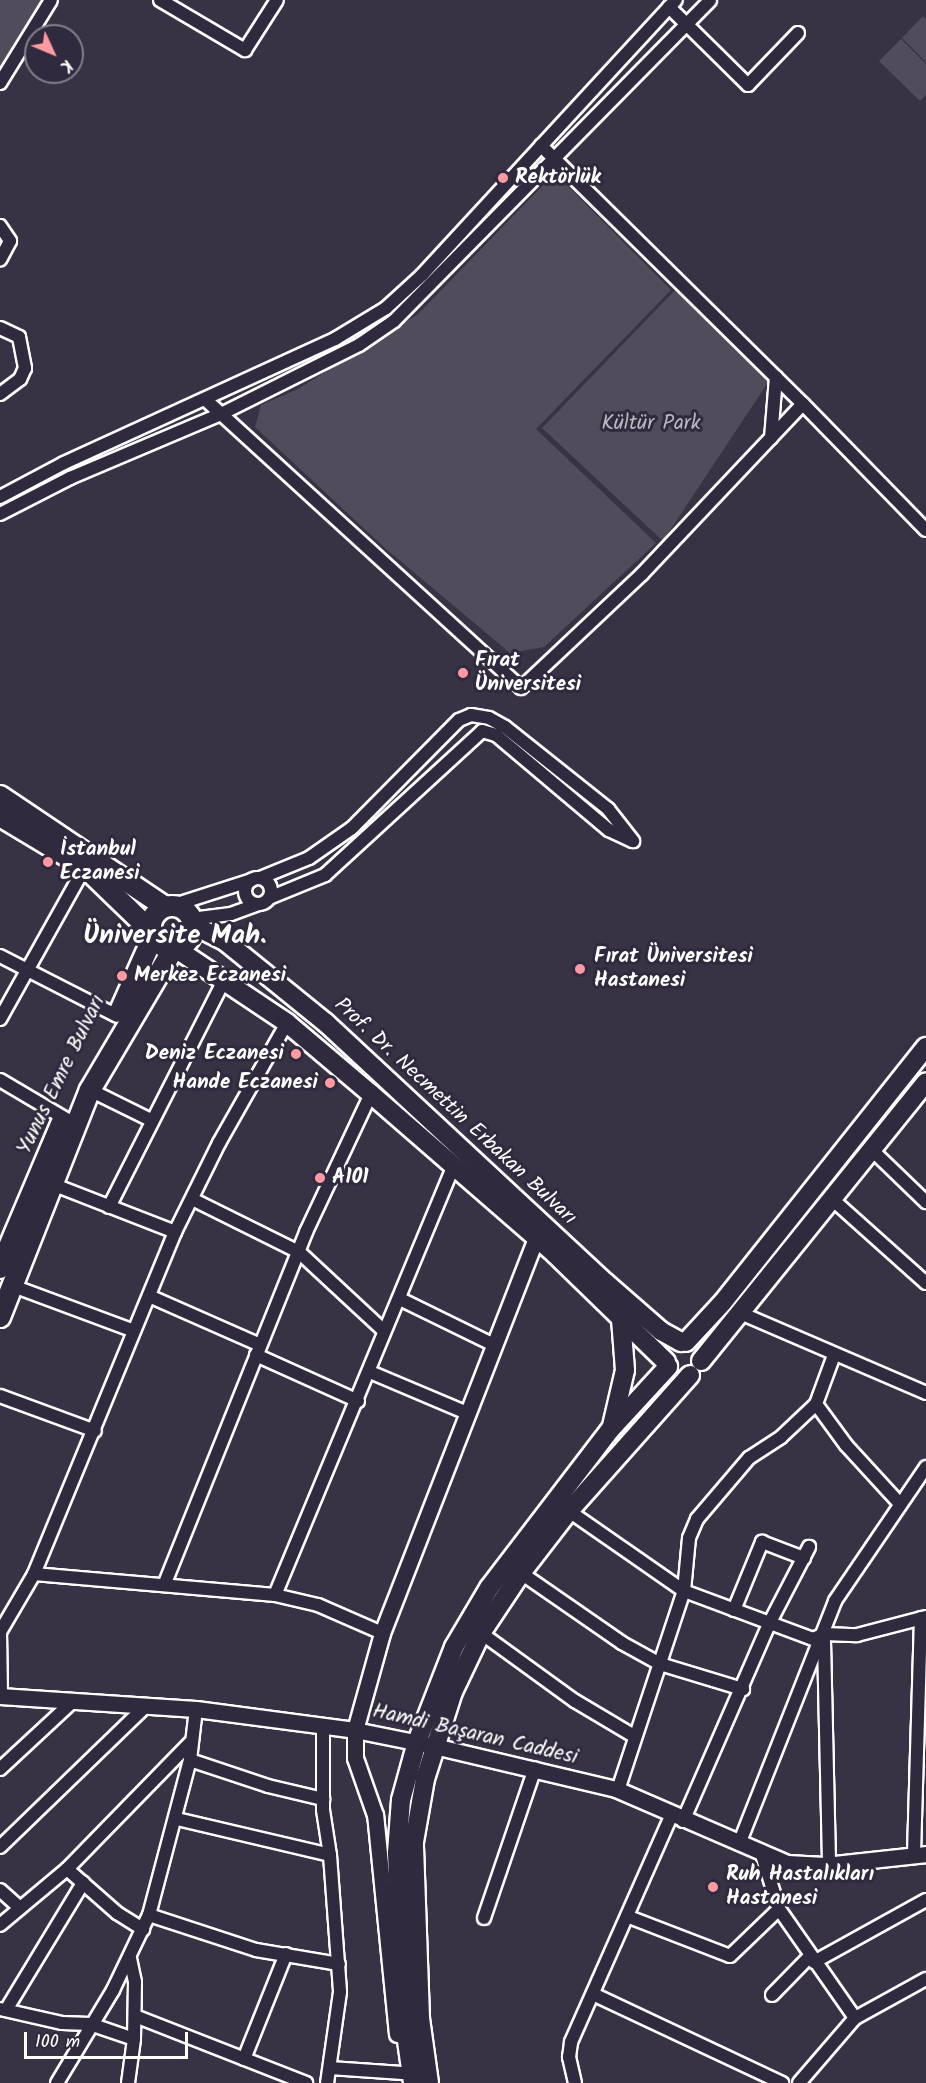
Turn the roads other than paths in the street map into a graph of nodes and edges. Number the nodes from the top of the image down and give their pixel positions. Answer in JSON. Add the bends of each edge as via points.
{"nodes":[{"id":1,"x":51,"y":0,"type":"edge"},
{"id":2,"x":160,"y":0,"type":"edge"},
{"id":3,"x":277,"y":0,"type":"edge"},
{"id":4,"x":710,"y":0,"type":"edge"},
{"id":5,"x":672,"y":4,"type":"edge"},
{"id":6,"x":687,"y":25,"type":"junction"},
{"id":7,"x":798,"y":33,"type":"dead end"},
{"id":8,"x":0,"y":83,"type":"edge"},
{"id":9,"x":541,"y":146,"type":"junction"},
{"id":10,"x":554,"y":159,"type":"junction"},
{"id":11,"x":0,"y":226,"type":"edge"},
{"id":12,"x":0,"y":260,"type":"edge"},
{"id":13,"x":0,"y":328,"type":"edge"},
{"id":14,"x":776,"y":377,"type":"junction"},
{"id":15,"x":0,"y":394,"type":"edge"},
{"id":16,"x":207,"y":400,"type":"junction"},
{"id":17,"x":802,"y":404,"type":"junction"},
{"id":18,"x":221,"y":414,"type":"junction"},
{"id":19,"x":771,"y":438,"type":"junction"},
{"id":20,"x":0,"y":497,"type":"edge"},
{"id":21,"x":0,"y":514,"type":"edge"},
{"id":22,"x":926,"y":530,"type":"edge"},
{"id":23,"x":491,"y":726,"type":"junction"},
{"id":24,"x":0,"y":796,"type":"edge"},
{"id":25,"x":0,"y":816,"type":"edge"},
{"id":26,"x":352,"y":828,"type":"junction"},
{"id":27,"x":365,"y":841,"type":"junction"},
{"id":28,"x":85,"y":867,"type":"junction"},
{"id":29,"x":256,"y":879,"type":"junction"},
{"id":30,"x":264,"y":901,"type":"junction"},
{"id":31,"x":168,"y":906,"type":"junction"},
{"id":32,"x":192,"y":922,"type":"junction"},
{"id":33,"x":152,"y":933,"type":"junction"},
{"id":34,"x":175,"y":948,"type":"junction"},
{"id":35,"x":0,"y":956,"type":"edge"},
{"id":36,"x":26,"y":973,"type":"junction"},
{"id":37,"x":225,"y":978,"type":"junction"},
{"id":38,"x":117,"y":1016,"type":"junction"},
{"id":39,"x":0,"y":1019,"type":"edge"},
{"id":40,"x":287,"y":1023,"type":"junction"},
{"id":41,"x":926,"y":1047,"type":"edge"},
{"id":42,"x":0,"y":1080,"type":"edge"},
{"id":43,"x":90,"y":1090,"type":"junction"},
{"id":44,"x":371,"y":1094,"type":"junction"},
{"id":45,"x":922,"y":1094,"type":"edge"},
{"id":46,"x":151,"y":1120,"type":"junction"},
{"id":47,"x":69,"y":1121,"type":"junction"},
{"id":48,"x":873,"y":1151,"type":"junction"},
{"id":49,"x":454,"y":1166,"type":"junction"},
{"id":50,"x":52,"y":1184,"type":"junction"},
{"id":51,"x":192,"y":1199,"type":"junction"},
{"id":52,"x":832,"y":1199,"type":"junction"},
{"id":53,"x":926,"y":1202,"type":"edge"},
{"id":54,"x":109,"y":1207,"type":"junction"},
{"id":55,"x":175,"y":1232,"type":"junction"},
{"id":56,"x":536,"y":1237,"type":"junction"},
{"id":57,"x":299,"y":1252,"type":"junction"},
{"id":58,"x":0,"y":1268,"type":"edge"},
{"id":59,"x":926,"y":1283,"type":"edge"},
{"id":60,"x":13,"y":1286,"type":"junction"},
{"id":61,"x":148,"y":1296,"type":"junction"},
{"id":62,"x":400,"y":1299,"type":"junction"},
{"id":63,"x":738,"y":1312,"type":"junction"},
{"id":64,"x":0,"y":1317,"type":"edge"},
{"id":65,"x":621,"y":1319,"type":"junction"},
{"id":66,"x":134,"y":1331,"type":"junction"},
{"id":67,"x":384,"y":1331,"type":"junction"},
{"id":68,"x":684,"y":1342,"type":"junction"},
{"id":69,"x":494,"y":1345,"type":"junction"},
{"id":70,"x":258,"y":1350,"type":"junction"},
{"id":71,"x":834,"y":1355,"type":"junction"},
{"id":72,"x":701,"y":1361,"type":"junction"},
{"id":73,"x":667,"y":1364,"type":"junction"},
{"id":74,"x":370,"y":1372,"type":"junction"},
{"id":75,"x":690,"y":1375,"type":"junction"},
{"id":76,"x":926,"y":1393,"type":"edge"},
{"id":77,"x":0,"y":1396,"type":"edge"},
{"id":78,"x":358,"y":1401,"type":"junction"},
{"id":79,"x":816,"y":1404,"type":"junction"},
{"id":80,"x":467,"y":1413,"type":"junction"},
{"id":81,"x":610,"y":1430,"type":"junction"},
{"id":82,"x":95,"y":1431,"type":"junction"},
{"id":83,"x":926,"y":1467,"type":"edge"},
{"id":84,"x":900,"y":1504,"type":"junction"},
{"id":85,"x":569,"y":1511,"type":"junction"},
{"id":86,"x":521,"y":1573,"type":"junction"},
{"id":87,"x":34,"y":1574,"type":"junction"},
{"id":88,"x":165,"y":1583,"type":"junction"},
{"id":89,"x":684,"y":1591,"type":"junction"},
{"id":90,"x":275,"y":1595,"type":"junction"},
{"id":91,"x":734,"y":1610,"type":"junction"},
{"id":92,"x":923,"y":1617,"type":"edge"},
{"id":93,"x":770,"y":1624,"type":"junction"},
{"id":94,"x":0,"y":1631,"type":"edge"},
{"id":95,"x":381,"y":1633,"type":"junction"},
{"id":96,"x":481,"y":1633,"type":"junction"},
{"id":97,"x":824,"y":1634,"type":"junction"},
{"id":98,"x":660,"y":1664,"type":"junction"},
{"id":99,"x":743,"y":1689,"type":"junction"},
{"id":100,"x":1,"y":1696,"type":"edge"},
{"id":101,"x":72,"y":1702,"type":"junction"},
{"id":102,"x":145,"y":1707,"type":"junction"},
{"id":103,"x":196,"y":1708,"type":"junction"},
{"id":104,"x":323,"y":1726,"type":"junction"},
{"id":105,"x":355,"y":1730,"type":"junction"},
{"id":106,"x":634,"y":1736,"type":"junction"},
{"id":107,"x":190,"y":1743,"type":"junction"},
{"id":108,"x":425,"y":1744,"type":"junction"},
{"id":109,"x":190,"y":1760,"type":"junction"},
{"id":110,"x":535,"y":1768,"type":"junction"},
{"id":111,"x":0,"y":1769,"type":"edge"},
{"id":112,"x":618,"y":1790,"type":"junction"},
{"id":113,"x":323,"y":1799,"type":"junction"},
{"id":114,"x":177,"y":1819,"type":"junction"},
{"id":115,"x":677,"y":1819,"type":"junction"},
{"id":116,"x":739,"y":1844,"type":"junction"},
{"id":117,"x":0,"y":1847,"type":"edge"},
{"id":118,"x":920,"y":1853,"type":"edge"},
{"id":119,"x":330,"y":1855,"type":"junction"},
{"id":120,"x":762,"y":1855,"type":"junction"},
{"id":121,"x":829,"y":1865,"type":"junction"},
{"id":122,"x":67,"y":1869,"type":"junction"},
{"id":123,"x":83,"y":1883,"type":"junction"},
{"id":124,"x":0,"y":1890,"type":"edge"},
{"id":125,"x":926,"y":1900,"type":"edge"},
{"id":126,"x":20,"y":1908,"type":"junction"},
{"id":127,"x":779,"y":1910,"type":"junction"},
{"id":128,"x":149,"y":1915,"type":"junction"},
{"id":129,"x":629,"y":1917,"type":"junction"},
{"id":130,"x":484,"y":1918,"type":"dead end"},
{"id":131,"x":0,"y":1925,"type":"edge"},
{"id":132,"x":143,"y":1929,"type":"junction"},
{"id":133,"x":286,"y":1954,"type":"junction"},
{"id":134,"x":130,"y":1958,"type":"junction"},
{"id":135,"x":812,"y":1959,"type":"junction"},
{"id":136,"x":339,"y":1964,"type":"junction"},
{"id":137,"x":926,"y":1979,"type":"edge"},
{"id":138,"x":595,"y":1995,"type":"junction"},
{"id":139,"x":772,"y":1995,"type":"dead end"},
{"id":140,"x":3,"y":2010,"type":"edge"},
{"id":141,"x":135,"y":2016,"type":"junction"},
{"id":142,"x":855,"y":2018,"type":"junction"},
{"id":143,"x":90,"y":2024,"type":"junction"},
{"id":144,"x":134,"y":2039,"type":"junction"},
{"id":145,"x":244,"y":2059,"type":"junction"},
{"id":146,"x":330,"y":2068,"type":"junction"},
{"id":147,"x":417,"y":2078,"type":"edge"},
{"id":148,"x":57,"y":2083,"type":"edge"},
{"id":149,"x":128,"y":2083,"type":"edge"},
{"id":150,"x":306,"y":2083,"type":"edge"},
{"id":151,"x":327,"y":2083,"type":"edge"},
{"id":152,"x":575,"y":2083,"type":"edge"},
{"id":153,"x":782,"y":2083,"type":"edge"},
{"id":154,"x":799,"y":2083,"type":"edge"}],
"edges":[{"from":1,"to":8,"type":"street"},
{"from":2,"to":3,"type":"street","via":[[245,50]]},
{"from":4,"to":6,"type":"street"},
{"from":5,"to":6,"type":"street"},
{"from":5,"to":9,"type":"street"},
{"from":6,"to":7,"type":"street","via":[[748,85]]},
{"from":6,"to":10,"type":"street"},
{"from":9,"to":10,"type":"street"},
{"from":9,"to":16,"type":"street","via":[[422,275],[386,308],[335,339]]},
{"from":10,"to":14,"type":"street"},
{"from":10,"to":18,"type":"street","via":[[394,321],[359,345]]},
{"from":11,"to":12,"type":"street","via":[[10,241]]},
{"from":13,"to":15,"type":"street","via":[[19,337],[25,369],[20,379]]},
{"from":14,"to":17,"type":"street"},
{"from":14,"to":19,"type":"street"},
{"from":16,"to":18,"type":"street"},
{"from":16,"to":20,"type":"street","via":[[64,463]]},
{"from":17,"to":19,"type":"street"},
{"from":17,"to":22,"type":"street"},
{"from":18,"to":19,"type":"street","via":[[521,688],[642,574]]},
{"from":18,"to":21,"type":"street","via":[[70,478]]},
{"from":23,"to":23,"type":"street","via":[[609,830],[633,841],[608,809]]},
{"from":23,"to":26,"type":"street","via":[[471,715],[459,720]]},
{"from":23,"to":27,"type":"street","via":[[470,739]]},
{"from":24,"to":31,"type":"main road"},
{"from":25,"to":28,"type":"main road"},
{"from":26,"to":27,"type":"street"},
{"from":26,"to":29,"type":"street","via":[[309,858]]},
{"from":27,"to":30,"type":"street","via":[[325,875]]},
{"from":28,"to":33,"type":"main road"},
{"from":28,"to":36,"type":"street"},
{"from":29,"to":30,"type":"street","via":[[270,885]]},
{"from":29,"to":30,"type":"street","via":[[246,887],[247,896]]},
{"from":29,"to":31,"type":"street"},
{"from":30,"to":32,"type":"street","via":[[231,914]]},
{"from":31,"to":32,"type":"main road","via":[[183,909]]},
{"from":31,"to":33,"type":"main road","via":[[155,914]]},
{"from":32,"to":34,"type":"main road","via":[[190,937]]},
{"from":32,"to":68,"type":"main road","name":"Prof. Dr. Necmettin Erbakan Bulvarı","via":[[226,942],[326,1023],[606,1283],[661,1331]]},
{"from":33,"to":34,"type":"main road","via":[[162,946]]},
{"from":33,"to":38,"type":"main road","name":"Yunus Emre Bulvarı"},
{"from":34,"to":37,"type":"main road","name":"Prof. Dr. Necmettin Erbakan Bulvarı"},
{"from":34,"to":43,"type":"main road","name":"Yunus Emre Bulvarı"},
{"from":35,"to":36,"type":"street"},
{"from":36,"to":38,"type":"street"},
{"from":36,"to":39,"type":"street"},
{"from":37,"to":40,"type":"main road","name":"Prof. Dr. Necmettin Erbakan Bulvarı"},
{"from":37,"to":46,"type":"street"},
{"from":38,"to":47,"type":"main road","name":"Yunus Emre Bulvarı"},
{"from":40,"to":44,"type":"main road","name":"Prof. Dr. Necmettin Erbakan Bulvarı"},
{"from":40,"to":51,"type":"street"},
{"from":41,"to":68,"type":"main road","via":[[723,1302]]},
{"from":42,"to":47,"type":"street"},
{"from":43,"to":46,"type":"street"},
{"from":43,"to":47,"type":"main road","name":"Yunus Emre Bulvarı"},
{"from":44,"to":49,"type":"main road","name":"Prof. Dr. Necmettin Erbakan Bulvarı"},
{"from":44,"to":57,"type":"street"},
{"from":45,"to":48,"type":"main road"},
{"from":46,"to":54,"type":"street"},
{"from":47,"to":50,"type":"main road","name":"Yunus Emre Bulvarı"},
{"from":47,"to":58,"type":"main road","name":"Yunus Emre Bulvarı"},
{"from":48,"to":52,"type":"main road"},
{"from":48,"to":53,"type":"street"},
{"from":49,"to":56,"type":"main road","name":"Prof. Dr. Necmettin Erbakan Bulvarı"},
{"from":49,"to":62,"type":"street"},
{"from":50,"to":54,"type":"street"},
{"from":50,"to":60,"type":"main road","name":"Yunus Emre Bulvarı"},
{"from":51,"to":55,"type":"street"},
{"from":51,"to":57,"type":"street"},
{"from":52,"to":59,"type":"street"},
{"from":52,"to":63,"type":"main road"},
{"from":54,"to":55,"type":"street"},
{"from":55,"to":61,"type":"street"},
{"from":56,"to":65,"type":"main road","name":"Prof. Dr. Necmettin Erbakan Bulvarı"},
{"from":56,"to":69,"type":"street"},
{"from":57,"to":67,"type":"street"},
{"from":57,"to":70,"type":"street"},
{"from":60,"to":64,"type":"main road","name":"Yunus Emre Bulvarı"},
{"from":60,"to":66,"type":"street"},
{"from":61,"to":66,"type":"street"},
{"from":61,"to":70,"type":"street"},
{"from":62,"to":67,"type":"street"},
{"from":62,"to":69,"type":"street"},
{"from":63,"to":71,"type":"street"},
{"from":63,"to":72,"type":"main road"},
{"from":65,"to":73,"type":"main road","name":"Prof. Dr. Necmettin Erbakan Bulvarı"},
{"from":65,"to":81,"type":"main road","via":[[625,1370]]},
{"from":66,"to":82,"type":"street"},
{"from":67,"to":74,"type":"street"},
{"from":68,"to":72,"type":"main road","via":[[699,1350]]},
{"from":68,"to":73,"type":"main road","via":[[671,1347]]},
{"from":69,"to":80,"type":"street"},
{"from":70,"to":78,"type":"street"},
{"from":70,"to":88,"type":"street"},
{"from":71,"to":76,"type":"street"},
{"from":71,"to":79,"type":"street"},
{"from":72,"to":75,"type":"main road"},
{"from":73,"to":75,"type":"main road","via":[[680,1376]]},
{"from":73,"to":81,"type":"main road"},
{"from":74,"to":78,"type":"street"},
{"from":74,"to":80,"type":"street"},
{"from":75,"to":85,"type":"main road"},
{"from":77,"to":82,"type":"street"},
{"from":78,"to":90,"type":"street"},
{"from":79,"to":84,"type":"street","via":[[846,1446]]},
{"from":79,"to":89,"type":"street","via":[[781,1437],[749,1458],[698,1519],[689,1538]]},
{"from":80,"to":95,"type":"street"},
{"from":81,"to":108,"type":"main road","via":[[489,1588],[469,1620],[441,1677]]},
{"from":82,"to":87,"type":"street"},
{"from":83,"to":84,"type":"street"},
{"from":84,"to":97,"type":"street","via":[[836,1601]]},
{"from":85,"to":86,"type":"main road"},
{"from":85,"to":89,"type":"street"},
{"from":86,"to":96,"type":"main road"},
{"from":86,"to":98,"type":"street","via":[[622,1643]]},
{"from":87,"to":88,"type":"street"},
{"from":87,"to":94,"type":"street"},
{"from":88,"to":90,"type":"street"},
{"from":89,"to":91,"type":"street"},
{"from":89,"to":98,"type":"street"},
{"from":90,"to":95,"type":"street","via":[[318,1605]]},
{"from":91,"to":93,"type":"street"},
{"from":91,"to":93,"type":"street","via":[[762,1542],[807,1553]]},
{"from":92,"to":97,"type":"street","via":[[857,1635]]},
{"from":92,"to":118,"type":"street"},
{"from":93,"to":97,"type":"street","via":[[813,1639]]},
{"from":93,"to":99,"type":"street"},
{"from":94,"to":100,"type":"street"},
{"from":95,"to":105,"type":"street"},
{"from":96,"to":106,"type":"street","via":[[575,1701]]},
{"from":96,"to":108,"type":"main road"},
{"from":97,"to":116,"type":"street"},
{"from":97,"to":121,"type":"street"},
{"from":98,"to":99,"type":"street"},
{"from":98,"to":106,"type":"street"},
{"from":99,"to":115,"type":"street"},
{"from":100,"to":101,"type":"street","name":"Hamdi Başaran Caddesi"},
{"from":101,"to":102,"type":"street","name":"Hamdi Başaran Caddesi"},
{"from":101,"to":111,"type":"street"},
{"from":102,"to":103,"type":"street","name":"Hamdi Başaran Caddesi"},
{"from":102,"to":117,"type":"street"},
{"from":103,"to":104,"type":"street","name":"Hamdi Başaran Caddesi"},
{"from":103,"to":107,"type":"street"},
{"from":104,"to":105,"type":"street","name":"Hamdi Başaran Caddesi"},
{"from":104,"to":113,"type":"street"},
{"from":105,"to":108,"type":"street","name":"Hamdi Başaran Caddesi"},
{"from":105,"to":147,"type":"street","via":[[355,1758],[375,1815],[396,2027]]},
{"from":106,"to":112,"type":"street"},
{"from":107,"to":109,"type":"street"},
{"from":107,"to":122,"type":"street"},
{"from":108,"to":110,"type":"street","name":"Hamdi Başaran Caddesi"},
{"from":108,"to":147,"type":"main road","via":[[401,1800],[398,1834],[404,2020]]},
{"from":109,"to":113,"type":"street","via":[[268,1786]]},
{"from":109,"to":114,"type":"street"},
{"from":110,"to":112,"type":"street","name":"Hamdi Başaran Caddesi"},
{"from":110,"to":130,"type":"street"},
{"from":112,"to":115,"type":"street","name":"Hamdi Başaran Caddesi"},
{"from":113,"to":119,"type":"street"},
{"from":114,"to":119,"type":"street"},
{"from":114,"to":128,"type":"street"},
{"from":115,"to":116,"type":"street","name":"Hamdi Başaran Caddesi"},
{"from":115,"to":129,"type":"street"},
{"from":116,"to":120,"type":"street","name":"Hamdi Başaran Caddesi"},
{"from":118,"to":121,"type":"street","name":"Hamdi Başaran Caddesi"},
{"from":119,"to":136,"type":"street"},
{"from":120,"to":121,"type":"street","name":"Hamdi Başaran Caddesi","via":[[787,1863]]},
{"from":120,"to":127,"type":"street"},
{"from":122,"to":123,"type":"street"},
{"from":122,"to":126,"type":"street"},
{"from":123,"to":132,"type":"street","via":[[117,1913]]},
{"from":123,"to":140,"type":"street"},
{"from":124,"to":126,"type":"street"},
{"from":125,"to":135,"type":"street"},
{"from":126,"to":131,"type":"street"},
{"from":127,"to":129,"type":"street","via":[[730,1956]]},
{"from":127,"to":135,"type":"street"},
{"from":128,"to":132,"type":"street"},
{"from":128,"to":133,"type":"street","via":[[256,1950]]},
{"from":129,"to":138,"type":"street"},
{"from":132,"to":134,"type":"street"},
{"from":133,"to":136,"type":"street"},
{"from":133,"to":145,"type":"street"},
{"from":134,"to":141,"type":"street"},
{"from":134,"to":143,"type":"street"},
{"from":135,"to":139,"type":"street"},
{"from":135,"to":142,"type":"street"},
{"from":136,"to":146,"type":"street","via":[[340,1992]]},
{"from":137,"to":142,"type":"street"},
{"from":138,"to":152,"type":"street","via":[[571,2042],[568,2057]]},
{"from":138,"to":153,"type":"street"},
{"from":140,"to":143,"type":"street","via":[[62,2023]]},
{"from":141,"to":144,"type":"street"},
{"from":141,"to":145,"type":"street"},
{"from":142,"to":154,"type":"street"},
{"from":143,"to":144,"type":"street"},
{"from":143,"to":148,"type":"street"},
{"from":144,"to":149,"type":"street"},
{"from":145,"to":150,"type":"street"},
{"from":146,"to":147,"type":"street"},
{"from":146,"to":151,"type":"street"}]}
